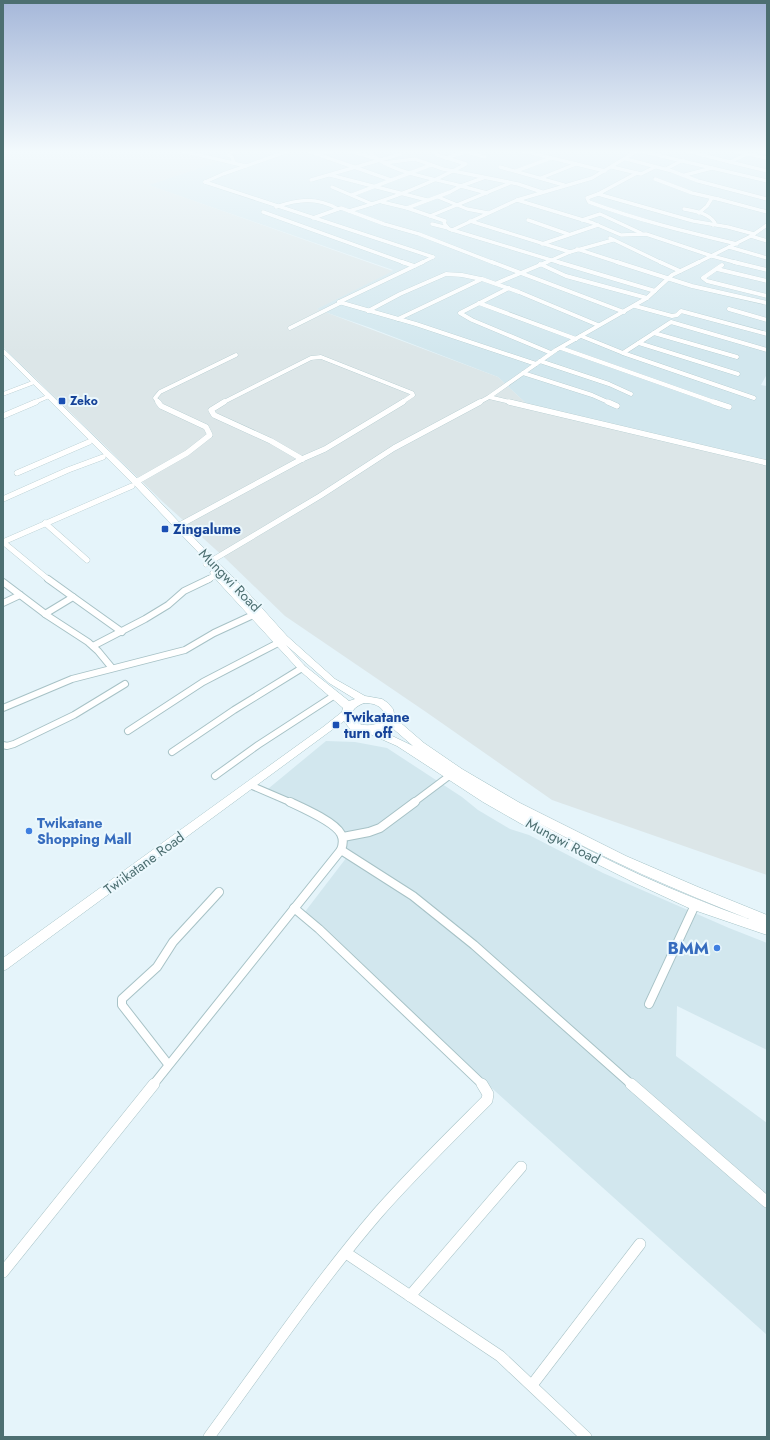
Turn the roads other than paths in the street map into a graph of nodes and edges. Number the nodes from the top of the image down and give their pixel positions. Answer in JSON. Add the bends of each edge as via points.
{"nodes":[{"id":1,"x":280,"y":218,"type":"edge"},
{"id":2,"x":313,"y":218,"type":"edge"},
{"id":3,"x":368,"y":218,"type":"edge"},
{"id":4,"x":437,"y":218,"type":"edge"},
{"id":5,"x":476,"y":218,"type":"edge"},
{"id":6,"x":576,"y":218,"type":"edge"},
{"id":7,"x":587,"y":218,"type":"edge"},
{"id":8,"x":610,"y":218,"type":"edge"},
{"id":9,"x":637,"y":218,"type":"edge"},
{"id":10,"x":684,"y":218,"type":"edge"},
{"id":11,"x":711,"y":218,"type":"edge"},
{"id":12,"x":528,"y":220,"type":"dead end"},
{"id":13,"x":582,"y":220,"type":"junction"},
{"id":14,"x":470,"y":221,"type":"junction"},
{"id":15,"x":432,"y":224,"type":"dead end"},
{"id":16,"x":598,"y":225,"type":"junction"},
{"id":17,"x":713,"y":225,"type":"junction"},
{"id":18,"x":767,"y":226,"type":"edge"},
{"id":19,"x":450,"y":229,"type":"junction"},
{"id":20,"x":641,"y":233,"type":"junction"},
{"id":21,"x":568,"y":234,"type":"junction"},
{"id":22,"x":616,"y":234,"type":"junction"},
{"id":23,"x":753,"y":235,"type":"junction"},
{"id":24,"x":613,"y":240,"type":"junction"},
{"id":25,"x":767,"y":241,"type":"edge"},
{"id":26,"x":542,"y":244,"type":"junction"},
{"id":27,"x":736,"y":244,"type":"junction"},
{"id":28,"x":729,"y":247,"type":"junction"},
{"id":29,"x":577,"y":250,"type":"junction"},
{"id":30,"x":570,"y":252,"type":"junction"},
{"id":31,"x":712,"y":256,"type":"junction"},
{"id":32,"x":767,"y":258,"type":"edge"},
{"id":33,"x":553,"y":259,"type":"junction"},
{"id":34,"x":540,"y":264,"type":"junction"},
{"id":35,"x":722,"y":265,"type":"dead end"},
{"id":36,"x":414,"y":266,"type":"junction"},
{"id":37,"x":717,"y":269,"type":"junction"},
{"id":38,"x":767,"y":270,"type":"edge"},
{"id":39,"x":680,"y":271,"type":"junction"},
{"id":40,"x":521,"y":273,"type":"junction"},
{"id":41,"x":481,"y":279,"type":"junction"},
{"id":42,"x":668,"y":279,"type":"junction"},
{"id":43,"x":767,"y":281,"type":"edge"},
{"id":44,"x":497,"y":283,"type":"junction"},
{"id":45,"x":509,"y":288,"type":"junction"},
{"id":46,"x":656,"y":291,"type":"junction"},
{"id":47,"x":767,"y":296,"type":"edge"},
{"id":48,"x":647,"y":298,"type":"junction"},
{"id":49,"x":340,"y":303,"type":"junction"},
{"id":50,"x":479,"y":303,"type":"junction"},
{"id":51,"x":767,"y":303,"type":"edge"},
{"id":52,"x":635,"y":306,"type":"junction"},
{"id":53,"x":729,"y":309,"type":"dead end"},
{"id":54,"x":368,"y":311,"type":"junction"},
{"id":55,"x":624,"y":312,"type":"junction"},
{"id":56,"x":672,"y":316,"type":"junction"},
{"id":57,"x":398,"y":319,"type":"junction"},
{"id":58,"x":767,"y":320,"type":"edge"},
{"id":59,"x":671,"y":322,"type":"junction"},
{"id":60,"x":598,"y":325,"type":"junction"},
{"id":61,"x":756,"y":325,"type":"dead end"},
{"id":62,"x":290,"y":328,"type":"dead end"},
{"id":63,"x":749,"y":329,"type":"junction"},
{"id":64,"x":654,"y":332,"type":"junction"},
{"id":65,"x":767,"y":334,"type":"edge"},
{"id":66,"x":578,"y":338,"type":"junction"},
{"id":67,"x":639,"y":343,"type":"junction"},
{"id":68,"x":561,"y":348,"type":"junction"},
{"id":69,"x":3,"y":350,"type":"edge"},
{"id":70,"x":767,"y":350,"type":"edge"},
{"id":71,"x":551,"y":353,"type":"junction"},
{"id":72,"x":623,"y":353,"type":"junction"},
{"id":73,"x":3,"y":355,"type":"edge"},
{"id":74,"x":236,"y":355,"type":"dead end"},
{"id":75,"x":736,"y":358,"type":"dead end"},
{"id":76,"x":538,"y":363,"type":"junction"},
{"id":77,"x":523,"y":373,"type":"junction"},
{"id":78,"x":738,"y":374,"type":"dead end"},
{"id":79,"x":32,"y":383,"type":"junction"},
{"id":80,"x":3,"y":394,"type":"edge"},
{"id":81,"x":631,"y":394,"type":"dead end"},
{"id":82,"x":47,"y":397,"type":"junction"},
{"id":83,"x":489,"y":397,"type":"junction"},
{"id":84,"x":754,"y":398,"type":"dead end"},
{"id":85,"x":617,"y":406,"type":"dead end"},
{"id":86,"x":729,"y":407,"type":"dead end"},
{"id":87,"x":3,"y":416,"type":"edge"},
{"id":88,"x":90,"y":442,"type":"junction"},
{"id":89,"x":103,"y":458,"type":"junction"},
{"id":90,"x":302,"y":460,"type":"junction"},
{"id":91,"x":767,"y":463,"type":"edge"},
{"id":92,"x":17,"y":473,"type":"dead end"},
{"id":93,"x":134,"y":484,"type":"junction"},
{"id":94,"x":3,"y":499,"type":"edge"},
{"id":95,"x":45,"y":523,"type":"junction"},
{"id":96,"x":178,"y":526,"type":"junction"},
{"id":97,"x":3,"y":542,"type":"edge"},
{"id":98,"x":87,"y":560,"type":"dead end"},
{"id":99,"x":208,"y":562,"type":"junction"},
{"id":100,"x":216,"y":575,"type":"junction"},
{"id":101,"x":3,"y":582,"type":"edge"},
{"id":102,"x":20,"y":595,"type":"junction"},
{"id":103,"x":73,"y":597,"type":"junction"},
{"id":104,"x":3,"y":603,"type":"edge"},
{"id":105,"x":45,"y":614,"type":"junction"},
{"id":106,"x":253,"y":615,"type":"junction"},
{"id":107,"x":122,"y":632,"type":"junction"},
{"id":108,"x":278,"y":643,"type":"junction"},
{"id":109,"x":93,"y":646,"type":"junction"},
{"id":110,"x":112,"y":668,"type":"junction"},
{"id":111,"x":302,"y":668,"type":"junction"},
{"id":112,"x":125,"y":684,"type":"dead end"},
{"id":113,"x":335,"y":695,"type":"junction"},
{"id":114,"x":363,"y":699,"type":"junction"},
{"id":115,"x":3,"y":708,"type":"edge"},
{"id":116,"x":347,"y":710,"type":"junction"},
{"id":117,"x":389,"y":718,"type":"junction"},
{"id":118,"x":352,"y":726,"type":"junction"},
{"id":119,"x":327,"y":730,"type":"junction"},
{"id":120,"x":371,"y":730,"type":"junction"},
{"id":121,"x":128,"y":731,"type":"dead end"},
{"id":122,"x":3,"y":745,"type":"edge"},
{"id":123,"x":172,"y":752,"type":"dead end"},
{"id":124,"x":453,"y":773,"type":"junction"},
{"id":125,"x":215,"y":776,"type":"dead end"},
{"id":126,"x":250,"y":784,"type":"junction"},
{"id":127,"x":342,"y":837,"type":"junction"},
{"id":128,"x":341,"y":850,"type":"junction"},
{"id":129,"x":219,"y":892,"type":"dead end"},
{"id":130,"x":695,"y":905,"type":"junction"},
{"id":131,"x":294,"y":908,"type":"junction"},
{"id":132,"x":767,"y":920,"type":"edge"},
{"id":133,"x":767,"y":930,"type":"edge"},
{"id":134,"x":3,"y":964,"type":"edge"},
{"id":135,"x":649,"y":1004,"type":"dead end"},
{"id":136,"x":168,"y":1064,"type":"junction"},
{"id":137,"x":521,"y":1166,"type":"dead end"},
{"id":138,"x":767,"y":1202,"type":"edge"},
{"id":139,"x":640,"y":1244,"type":"dead end"},
{"id":140,"x":346,"y":1253,"type":"junction"},
{"id":141,"x":3,"y":1272,"type":"edge"},
{"id":142,"x":410,"y":1296,"type":"junction"},
{"id":143,"x":532,"y":1385,"type":"junction"},
{"id":144,"x":208,"y":1437,"type":"edge"},
{"id":145,"x":586,"y":1437,"type":"edge"}],
"edges":[{"from":1,"to":36,"type":"street"},
{"from":2,"to":36,"type":"street","via":[[433,257]]},
{"from":3,"to":40,"type":"street","via":[[419,234]]},
{"from":4,"to":19,"type":"street","via":[[445,221],[444,224]]},
{"from":5,"to":14,"type":"street"},
{"from":6,"to":13,"type":"street"},
{"from":7,"to":13,"type":"street"},
{"from":8,"to":20,"type":"street"},
{"from":9,"to":27,"type":"street"},
{"from":10,"to":17,"type":"street"},
{"from":11,"to":17,"type":"street","via":[[714,220]]},
{"from":12,"to":21,"type":"street"},
{"from":13,"to":16,"type":"street"},
{"from":14,"to":19,"type":"street"},
{"from":14,"to":26,"type":"street"},
{"from":15,"to":19,"type":"street"},
{"from":16,"to":21,"type":"street"},
{"from":16,"to":22,"type":"street"},
{"from":17,"to":23,"type":"street"},
{"from":18,"to":23,"type":"street"},
{"from":19,"to":33,"type":"street"},
{"from":20,"to":22,"type":"street"},
{"from":20,"to":31,"type":"street"},
{"from":21,"to":26,"type":"street"},
{"from":22,"to":24,"type":"street","via":[[609,237]]},
{"from":23,"to":25,"type":"street"},
{"from":23,"to":27,"type":"street"},
{"from":24,"to":29,"type":"street"},
{"from":24,"to":39,"type":"street"},
{"from":26,"to":30,"type":"street"},
{"from":27,"to":28,"type":"street"},
{"from":28,"to":31,"type":"street"},
{"from":28,"to":32,"type":"street"},
{"from":29,"to":30,"type":"street"},
{"from":29,"to":42,"type":"street"},
{"from":30,"to":33,"type":"street"},
{"from":31,"to":38,"type":"street"},
{"from":31,"to":39,"type":"street"},
{"from":33,"to":34,"type":"street"},
{"from":33,"to":46,"type":"street"},
{"from":34,"to":40,"type":"street"},
{"from":34,"to":48,"type":"street","via":[[566,276]]},
{"from":35,"to":37,"type":"street"},
{"from":36,"to":49,"type":"street"},
{"from":37,"to":43,"type":"street"},
{"from":37,"to":47,"type":"street","via":[[703,278]]},
{"from":39,"to":42,"type":"street"},
{"from":40,"to":44,"type":"street"},
{"from":40,"to":55,"type":"street"},
{"from":41,"to":44,"type":"street"},
{"from":41,"to":54,"type":"street","via":[[446,274]]},
{"from":41,"to":57,"type":"street"},
{"from":42,"to":46,"type":"street"},
{"from":42,"to":51,"type":"street"},
{"from":44,"to":45,"type":"street"},
{"from":45,"to":50,"type":"street"},
{"from":45,"to":60,"type":"street"},
{"from":46,"to":48,"type":"street"},
{"from":48,"to":52,"type":"street"},
{"from":49,"to":54,"type":"street"},
{"from":49,"to":62,"type":"street"},
{"from":50,"to":66,"type":"street"},
{"from":50,"to":71,"type":"street","via":[[460,314]]},
{"from":52,"to":55,"type":"street"},
{"from":52,"to":56,"type":"street"},
{"from":53,"to":58,"type":"street"},
{"from":54,"to":57,"type":"street"},
{"from":55,"to":60,"type":"street"},
{"from":56,"to":59,"type":"street"},
{"from":56,"to":63,"type":"street","via":[[681,311]]},
{"from":57,"to":76,"type":"street"},
{"from":59,"to":64,"type":"street"},
{"from":59,"to":70,"type":"street"},
{"from":60,"to":66,"type":"street"},
{"from":61,"to":63,"type":"street"},
{"from":63,"to":65,"type":"street"},
{"from":64,"to":67,"type":"street"},
{"from":64,"to":75,"type":"street"},
{"from":66,"to":68,"type":"street"},
{"from":66,"to":72,"type":"street"},
{"from":67,"to":72,"type":"street"},
{"from":67,"to":78,"type":"street"},
{"from":68,"to":71,"type":"street"},
{"from":68,"to":86,"type":"street"},
{"from":69,"to":93,"type":"main road","name":"Mungwi Road"},
{"from":71,"to":76,"type":"street"},
{"from":72,"to":84,"type":"street"},
{"from":73,"to":79,"type":"main road","name":"Mungwi Road"},
{"from":74,"to":93,"type":"street","via":[[160,392],[155,398],[161,406],[206,427],[210,436],[187,453]]},
{"from":76,"to":77,"type":"street"},
{"from":76,"to":81,"type":"street","via":[[609,384]]},
{"from":77,"to":83,"type":"street"},
{"from":77,"to":85,"type":"street","via":[[592,395]]},
{"from":79,"to":80,"type":"street"},
{"from":79,"to":82,"type":"main road","name":"Mungwi Road"},
{"from":82,"to":87,"type":"street"},
{"from":82,"to":88,"type":"main road","name":"Mungwi Road"},
{"from":83,"to":91,"type":"street"},
{"from":83,"to":99,"type":"street","via":[[394,448],[320,496]]},
{"from":88,"to":89,"type":"main road","name":"Mungwi Road"},
{"from":88,"to":92,"type":"street"},
{"from":89,"to":93,"type":"main road","name":"Mungwi Road"},
{"from":89,"to":94,"type":"street","via":[[68,470]]},
{"from":90,"to":90,"type":"street","via":[[271,441],[214,415],[210,410],[311,358],[318,357],[412,392],[411,397],[338,442]]},
{"from":90,"to":96,"type":"street"},
{"from":93,"to":95,"type":"street"},
{"from":93,"to":96,"type":"main road","name":"Mungwi Road"},
{"from":93,"to":99,"type":"main road","name":"Mungwi Road"},
{"from":95,"to":97,"type":"street"},
{"from":95,"to":98,"type":"street"},
{"from":96,"to":99,"type":"main road","name":"Mungwi Road"},
{"from":97,"to":103,"type":"street"},
{"from":99,"to":100,"type":"main road","name":"Mungwi Road"},
{"from":99,"to":114,"type":"main road","name":"Mungwi Road","via":[[239,588],[284,638],[332,682]]},
{"from":100,"to":106,"type":"main road","name":"Mungwi Road"},
{"from":100,"to":107,"type":"street","via":[[188,588],[168,605]]},
{"from":101,"to":102,"type":"street"},
{"from":102,"to":104,"type":"street"},
{"from":102,"to":105,"type":"street"},
{"from":103,"to":105,"type":"street"},
{"from":103,"to":107,"type":"street"},
{"from":105,"to":109,"type":"street"},
{"from":106,"to":108,"type":"main road","name":"Mungwi Road"},
{"from":106,"to":110,"type":"street","via":[[185,650]]},
{"from":107,"to":109,"type":"street"},
{"from":108,"to":111,"type":"main road","name":"Mungwi Road"},
{"from":108,"to":121,"type":"street","via":[[203,682]]},
{"from":109,"to":110,"type":"street"},
{"from":110,"to":115,"type":"street","via":[[72,679]]},
{"from":111,"to":113,"type":"main road","name":"Mungwi Road"},
{"from":111,"to":123,"type":"street"},
{"from":112,"to":122,"type":"street","via":[[74,715],[14,744]]},
{"from":113,"to":116,"type":"main road","name":"Mungwi Road"},
{"from":113,"to":125,"type":"street"},
{"from":114,"to":116,"type":"main road"},
{"from":114,"to":117,"type":"main road","via":[[383,703],[388,707]]},
{"from":116,"to":118,"type":"main road","via":[[347,718]]},
{"from":116,"to":119,"type":"main road","name":"Twiikatane Road"},
{"from":117,"to":120,"type":"main road","via":[[383,726]]},
{"from":117,"to":124,"type":"main road","name":"Mungwi Road"},
{"from":118,"to":119,"type":"main road"},
{"from":118,"to":120,"type":"main road"},
{"from":119,"to":126,"type":"main road","name":"Twiikatane Road"},
{"from":120,"to":124,"type":"main road","name":"Mungwi Road","via":[[401,743]]},
{"from":124,"to":127,"type":"street","via":[[380,828]]},
{"from":124,"to":130,"type":"main road","name":"Mungwi Road","via":[[487,799],[557,839]]},
{"from":124,"to":132,"type":"main road","name":"Mungwi Road","via":[[580,840],[701,896]]},
{"from":126,"to":127,"type":"street","via":[[305,808],[338,830]]},
{"from":126,"to":134,"type":"main road","name":"Twiikatane Road"},
{"from":127,"to":128,"type":"street"},
{"from":128,"to":131,"type":"street"},
{"from":128,"to":138,"type":"street","via":[[413,896],[474,945]]},
{"from":129,"to":136,"type":"street","via":[[173,942],[158,967],[122,999],[122,1005]]},
{"from":130,"to":133,"type":"main road","name":"Mungwi Road"},
{"from":130,"to":135,"type":"street"},
{"from":131,"to":136,"type":"street"},
{"from":131,"to":140,"type":"street","via":[[483,1085],[488,1094],[487,1100],[430,1157]]},
{"from":136,"to":141,"type":"street"},
{"from":137,"to":142,"type":"street"},
{"from":139,"to":143,"type":"street"},
{"from":140,"to":142,"type":"street"},
{"from":140,"to":144,"type":"street"},
{"from":142,"to":143,"type":"street","via":[[500,1356]]},
{"from":143,"to":145,"type":"street"}]}
